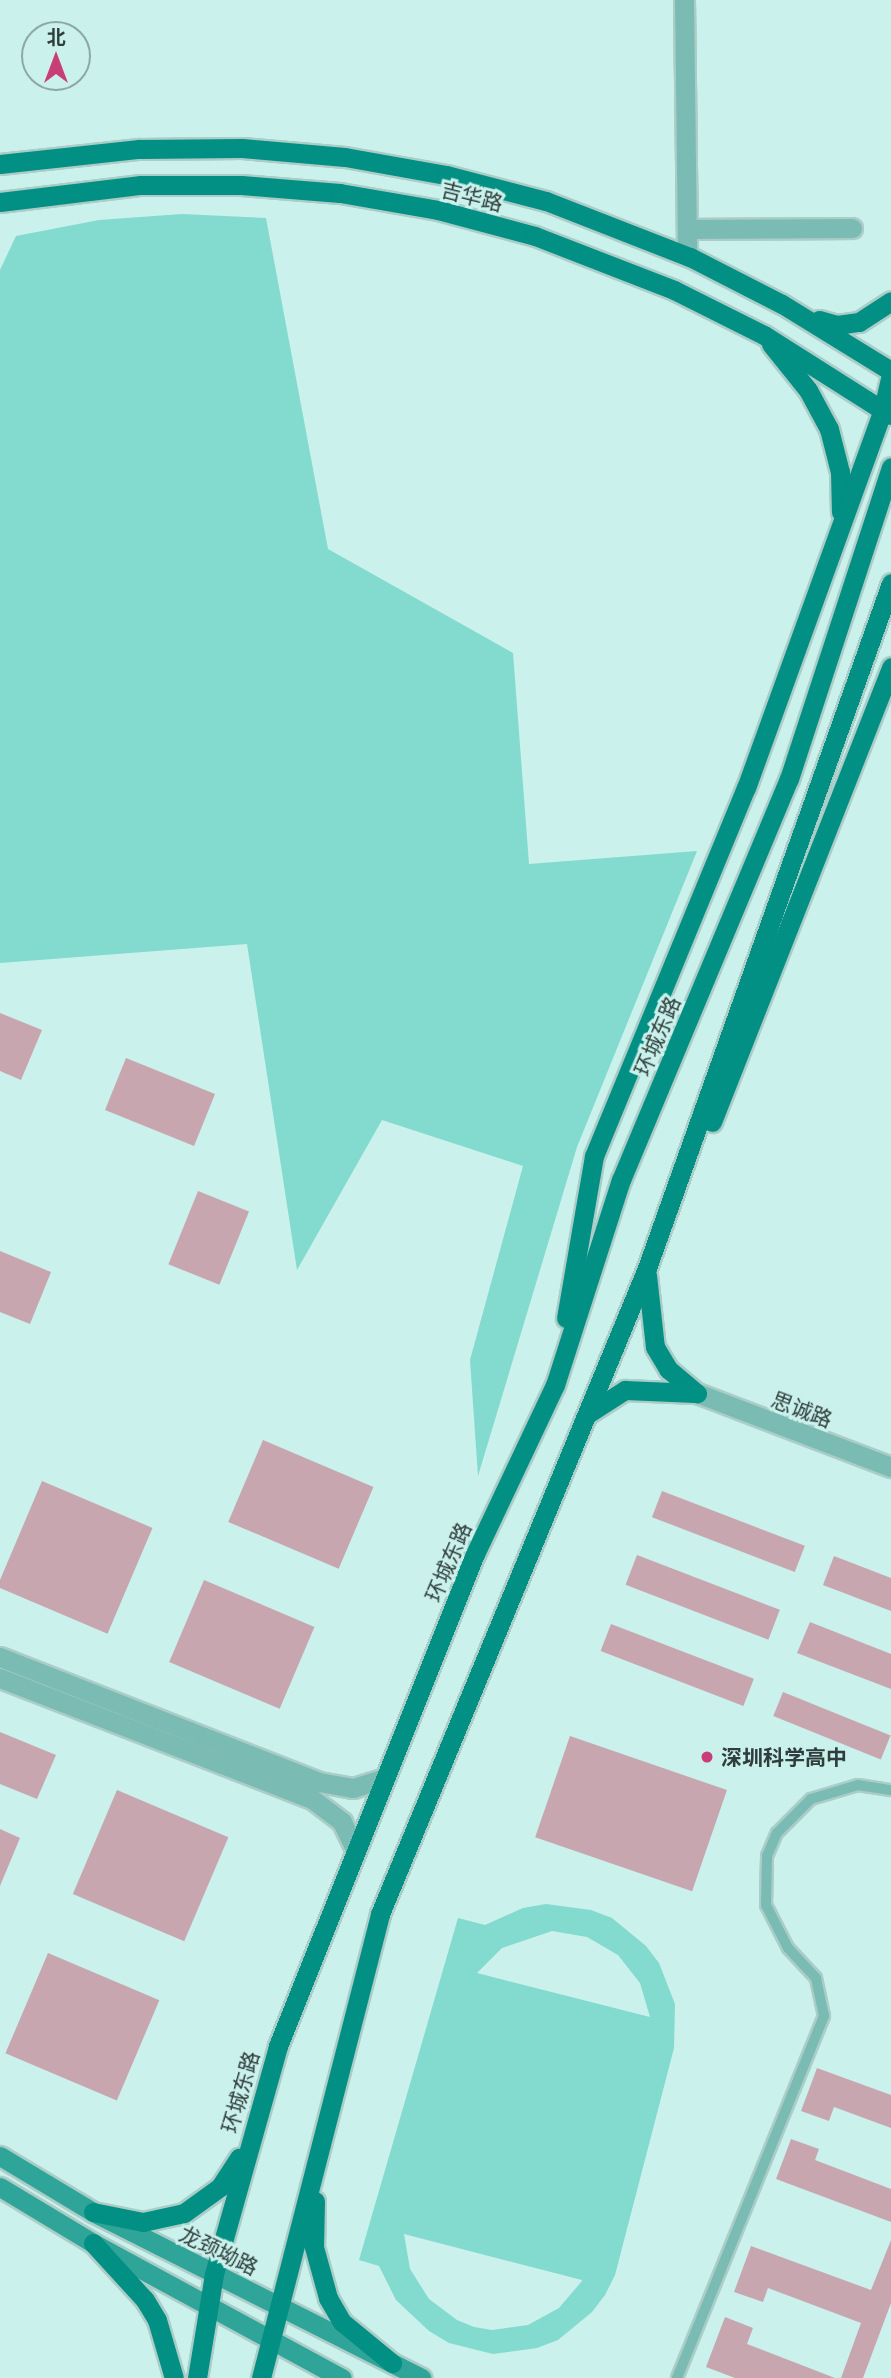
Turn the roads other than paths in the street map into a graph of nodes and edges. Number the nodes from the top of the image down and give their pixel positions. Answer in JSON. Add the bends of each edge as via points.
{"nodes":[{"id":1,"x":684,"y":0,"type":"edge"},
{"id":2,"x":0,"y":164,"type":"edge"},
{"id":3,"x":9,"y":200,"type":"edge"},
{"id":4,"x":0,"y":216,"type":"edge"},
{"id":5,"x":852,"y":228,"type":"dead end"},
{"id":6,"x":688,"y":229,"type":"junction"},
{"id":7,"x":687,"y":256,"type":"junction"},
{"id":8,"x":891,"y":300,"type":"edge"},
{"id":9,"x":805,"y":317,"type":"junction"},
{"id":10,"x":764,"y":335,"type":"junction"},
{"id":11,"x":891,"y":372,"type":"edge"},
{"id":12,"x":887,"y":412,"type":"edge"},
{"id":13,"x":891,"y":467,"type":"edge"},
{"id":14,"x":838,"y":537,"type":"junction"},
{"id":15,"x":891,"y":583,"type":"edge"},
{"id":16,"x":891,"y":667,"type":"edge"},
{"id":17,"x":647,"y":1268,"type":"junction"},
{"id":18,"x":555,"y":1385,"type":"junction"},
{"id":19,"x":697,"y":1393,"type":"junction"},
{"id":20,"x":586,"y":1416,"type":"junction"},
{"id":21,"x":891,"y":1467,"type":"edge"},
{"id":22,"x":0,"y":1657,"type":"edge"},
{"id":23,"x":0,"y":1678,"type":"edge"},
{"id":24,"x":383,"y":1779,"type":"junction"},
{"id":25,"x":891,"y":1790,"type":"edge"},
{"id":26,"x":355,"y":1849,"type":"junction"},
{"id":27,"x":329,"y":2120,"type":"junction"},
{"id":28,"x":249,"y":2142,"type":"junction"},
{"id":29,"x":0,"y":2156,"type":"edge"},
{"id":30,"x":0,"y":2186,"type":"edge"},
{"id":31,"x":93,"y":2212,"type":"junction"},
{"id":32,"x":93,"y":2243,"type":"junction"},
{"id":33,"x":214,"y":2274,"type":"junction"},
{"id":34,"x":278,"y":2303,"type":"junction"},
{"id":35,"x":208,"y":2304,"type":"junction"},
{"id":36,"x":268,"y":2339,"type":"junction"},
{"id":37,"x":392,"y":2363,"type":"junction"},
{"id":38,"x":174,"y":2378,"type":"edge"},
{"id":39,"x":197,"y":2378,"type":"edge"},
{"id":40,"x":261,"y":2378,"type":"edge"},
{"id":41,"x":342,"y":2378,"type":"edge"},
{"id":42,"x":421,"y":2378,"type":"edge"},
{"id":43,"x":677,"y":2378,"type":"edge"}],
"edges":[{"from":1,"to":6,"type":"street"},
{"from":2,"to":7,"type":"main road","name":"吉华路","via":[[88,152],[191,147],[345,157],[496,187],[594,218]]},
{"from":3,"to":4,"type":"street"},
{"from":3,"to":10,"type":"main road","name":"吉华路","via":[[92,189],[191,184],[291,188],[390,200],[487,222],[582,252],[674,290]]},
{"from":5,"to":6,"type":"street"},
{"from":6,"to":7,"type":"street"},
{"from":7,"to":9,"type":"main road","name":"吉华路"},
{"from":8,"to":9,"type":"main road","via":[[869,317],[848,324]]},
{"from":9,"to":11,"type":"main road","name":"吉华路"},
{"from":10,"to":12,"type":"main road","name":"吉华路"},
{"from":10,"to":14,"type":"main road","via":[[808,390],[829,429],[841,482]]},
{"from":11,"to":12,"type":"main road"},
{"from":12,"to":14,"type":"main road"},
{"from":13,"to":18,"type":"main road","name":"环城东路","via":[[789,779],[621,1180]]},
{"from":14,"to":18,"type":"main road","via":[[746,788],[594,1156]]},
{"from":15,"to":17,"type":"main road"},
{"from":16,"to":17,"type":"main road","via":[[684,1192]]},
{"from":17,"to":19,"type":"main road","via":[[655,1347],[668,1369]]},
{"from":17,"to":20,"type":"main road"},
{"from":18,"to":24,"type":"main road","name":"环城东路","via":[[475,1554]]},
{"from":19,"to":20,"type":"main road","via":[[625,1390],[603,1400]]},
{"from":19,"to":21,"type":"street","name":"思诚路"},
{"from":20,"to":27,"type":"main road","via":[[380,1914]]},
{"from":22,"to":24,"type":"street","via":[[319,1782],[353,1788]]},
{"from":23,"to":26,"type":"street","via":[[312,1800],[342,1822]]},
{"from":24,"to":26,"type":"main road","name":"环城东路"},
{"from":25,"to":43,"type":"lane","via":[[858,1785],[811,1799],[785,1824],[768,1856],[766,1905],[788,1948],[816,1978],[824,2016]]},
{"from":26,"to":28,"type":"main road","name":"环城东路","via":[[278,2046]]},
{"from":27,"to":34,"type":"main road"},
{"from":27,"to":37,"type":"main road","via":[[313,2223],[319,2275],[342,2322]]},
{"from":28,"to":31,"type":"main road","via":[[220,2188],[184,2213],[143,2222]]},
{"from":28,"to":33,"type":"main road","name":"环城东路"},
{"from":29,"to":31,"type":"main road","name":"龙颈坳路"},
{"from":30,"to":32,"type":"main road"},
{"from":31,"to":33,"type":"main road","name":"龙颈坳路"},
{"from":32,"to":35,"type":"main road"},
{"from":32,"to":38,"type":"main road","via":[[145,2300],[157,2320]]},
{"from":33,"to":34,"type":"main road","name":"龙颈坳路"},
{"from":33,"to":35,"type":"main road","name":"环城东路"},
{"from":34,"to":36,"type":"main road"},
{"from":34,"to":37,"type":"main road","name":"龙颈坳路"},
{"from":35,"to":36,"type":"main road"},
{"from":35,"to":39,"type":"main road","name":"环城东路"},
{"from":36,"to":40,"type":"main road"},
{"from":36,"to":41,"type":"main road"},
{"from":37,"to":42,"type":"main road","name":"龙颈坳路"}]}
